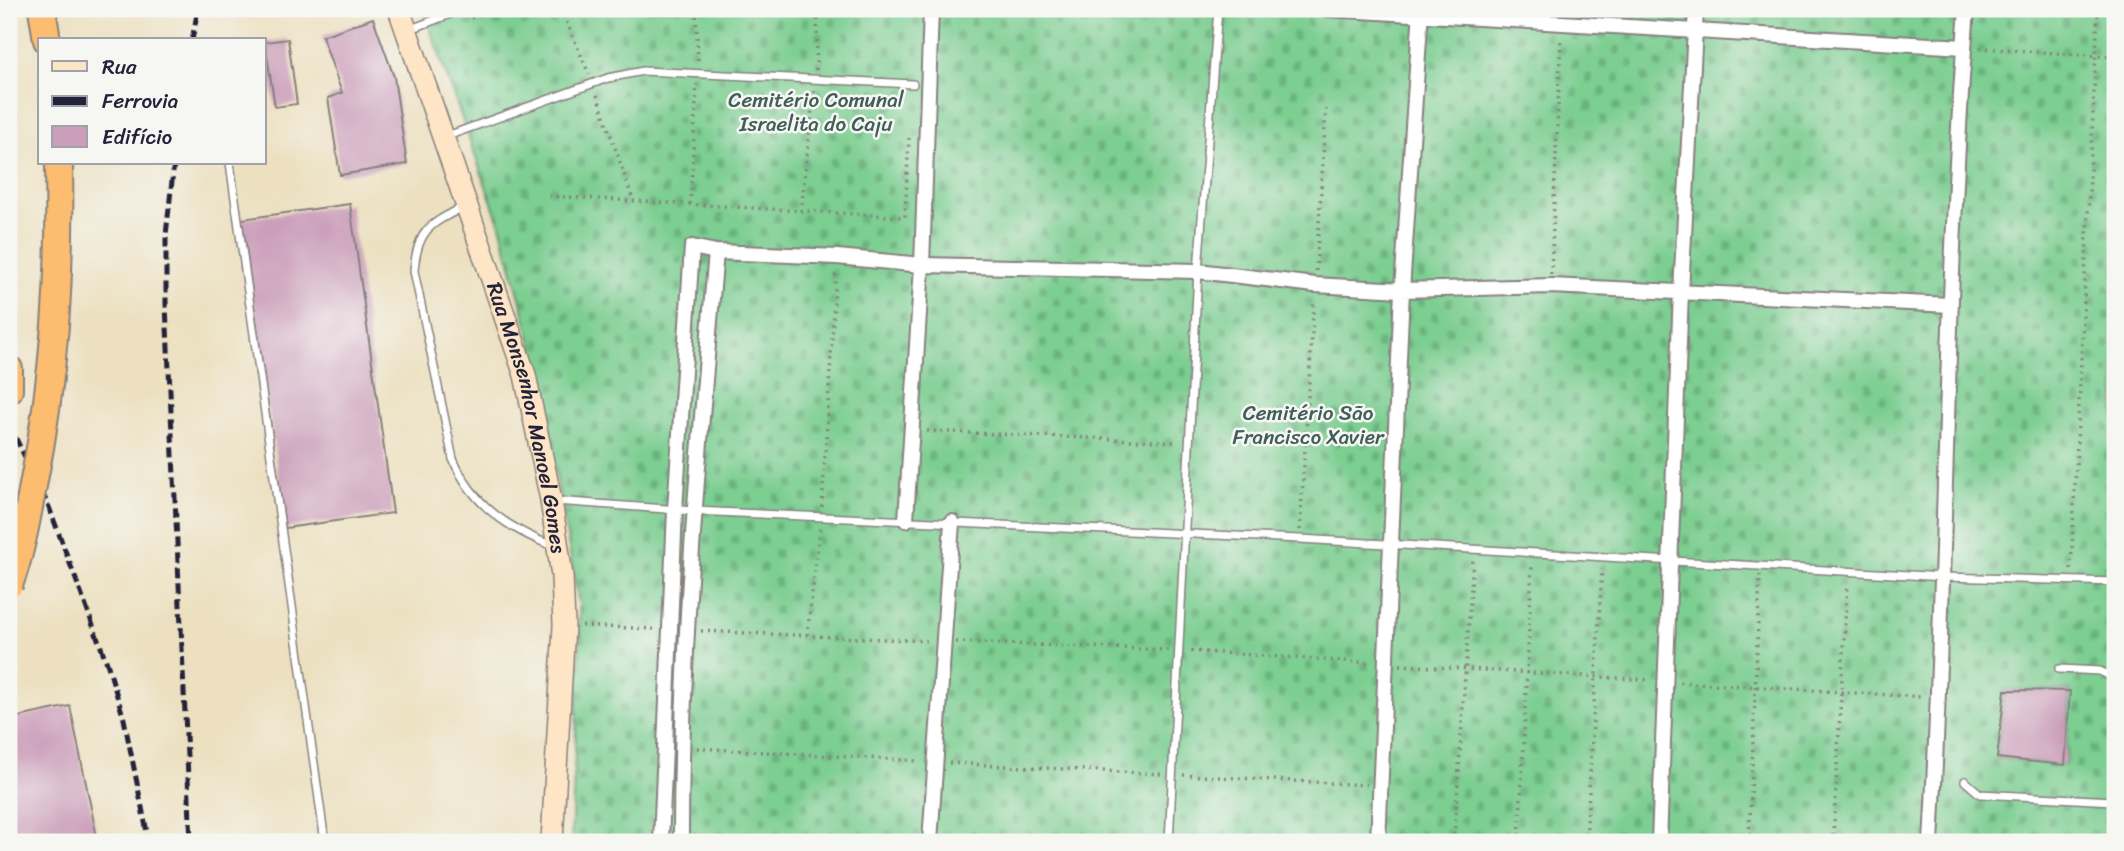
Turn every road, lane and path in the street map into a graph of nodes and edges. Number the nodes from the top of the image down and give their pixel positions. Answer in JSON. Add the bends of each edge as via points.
{"nodes":[{"id":1,"x":42,"y":9,"type":"edge"},
{"id":2,"x":400,"y":9,"type":"edge"},
{"id":3,"x":464,"y":9,"type":"edge"},
{"id":4,"x":561,"y":9,"type":"edge"},
{"id":5,"x":696,"y":9,"type":"edge"},
{"id":6,"x":818,"y":9,"type":"edge"},
{"id":7,"x":932,"y":9,"type":"edge"},
{"id":8,"x":1218,"y":9,"type":"edge"},
{"id":9,"x":1327,"y":9,"type":"edge"},
{"id":10,"x":1696,"y":9,"type":"edge"},
{"id":11,"x":1967,"y":9,"type":"edge"},
{"id":12,"x":2098,"y":9,"type":"edge"},
{"id":13,"x":1421,"y":12,"type":"edge"},
{"id":14,"x":1562,"y":24,"type":"junction"},
{"id":15,"x":407,"y":30,"type":"junction"},
{"id":16,"x":1696,"y":32,"type":"junction"},
{"id":17,"x":47,"y":38,"type":"edge"},
{"id":18,"x":1964,"y":47,"type":"junction"},
{"id":19,"x":2096,"y":55,"type":"junction"},
{"id":20,"x":2115,"y":57,"type":"edge"},
{"id":21,"x":698,"y":73,"type":"junction"},
{"id":22,"x":815,"y":81,"type":"junction"},
{"id":23,"x":593,"y":83,"type":"junction"},
{"id":24,"x":912,"y":84,"type":"dead end"},
{"id":25,"x":1326,"y":109,"type":"dead end"},
{"id":26,"x":443,"y":137,"type":"junction"},
{"id":27,"x":909,"y":138,"type":"dead end"},
{"id":28,"x":59,"y":164,"type":"edge"},
{"id":29,"x":230,"y":164,"type":"edge"},
{"id":30,"x":549,"y":196,"type":"dead end"},
{"id":31,"x":633,"y":201,"type":"junction"},
{"id":32,"x":690,"y":204,"type":"junction"},
{"id":33,"x":467,"y":205,"type":"junction"},
{"id":34,"x":801,"y":211,"type":"junction"},
{"id":35,"x":716,"y":252,"type":"junction"},
{"id":36,"x":837,"y":257,"type":"junction"},
{"id":37,"x":922,"y":265,"type":"junction"},
{"id":38,"x":1198,"y":271,"type":"junction"},
{"id":39,"x":1315,"y":285,"type":"junction"},
{"id":40,"x":1551,"y":286,"type":"junction"},
{"id":41,"x":1402,"y":290,"type":"junction"},
{"id":42,"x":1681,"y":292,"type":"junction"},
{"id":43,"x":1951,"y":305,"type":"junction"},
{"id":44,"x":9,"y":369,"type":"edge"},
{"id":45,"x":9,"y":390,"type":"edge"},
{"id":46,"x":913,"y":430,"type":"junction"},
{"id":47,"x":1191,"y":443,"type":"junction"},
{"id":48,"x":551,"y":500,"type":"junction"},
{"id":49,"x":675,"y":510,"type":"junction"},
{"id":50,"x":694,"y":511,"type":"junction"},
{"id":51,"x":821,"y":516,"type":"junction"},
{"id":52,"x":906,"y":520,"type":"junction"},
{"id":53,"x":952,"y":522,"type":"junction"},
{"id":54,"x":1185,"y":533,"type":"junction"},
{"id":55,"x":1300,"y":539,"type":"junction"},
{"id":56,"x":1391,"y":544,"type":"junction"},
{"id":57,"x":558,"y":548,"type":"junction"},
{"id":58,"x":1474,"y":549,"type":"junction"},
{"id":59,"x":1533,"y":552,"type":"junction"},
{"id":60,"x":1603,"y":557,"type":"junction"},
{"id":61,"x":1670,"y":561,"type":"junction"},
{"id":62,"x":1761,"y":566,"type":"junction"},
{"id":63,"x":1847,"y":571,"type":"junction"},
{"id":64,"x":1944,"y":577,"type":"junction"},
{"id":65,"x":2070,"y":582,"type":"junction"},
{"id":66,"x":2115,"y":582,"type":"edge"},
{"id":67,"x":9,"y":584,"type":"edge"},
{"id":68,"x":564,"y":625,"type":"junction"},
{"id":69,"x":670,"y":630,"type":"junction"},
{"id":70,"x":687,"y":631,"type":"junction"},
{"id":71,"x":807,"y":636,"type":"junction"},
{"id":72,"x":945,"y":642,"type":"junction"},
{"id":73,"x":1180,"y":650,"type":"junction"},
{"id":74,"x":1386,"y":664,"type":"junction"},
{"id":75,"x":1466,"y":669,"type":"junction"},
{"id":76,"x":2059,"y":669,"type":"dead end"},
{"id":77,"x":1527,"y":672,"type":"junction"},
{"id":78,"x":1595,"y":677,"type":"junction"},
{"id":79,"x":2115,"y":679,"type":"edge"},
{"id":80,"x":1666,"y":681,"type":"junction"},
{"id":81,"x":1756,"y":687,"type":"junction"},
{"id":82,"x":1841,"y":692,"type":"junction"},
{"id":83,"x":1940,"y":698,"type":"junction"},
{"id":84,"x":681,"y":747,"type":"junction"},
{"id":85,"x":934,"y":762,"type":"junction"},
{"id":86,"x":2115,"y":771,"type":"edge"},
{"id":87,"x":1172,"y":775,"type":"junction"},
{"id":88,"x":1965,"y":781,"type":"dead end"},
{"id":89,"x":1380,"y":785,"type":"junction"},
{"id":90,"x":2114,"y":802,"type":"edge"},
{"id":91,"x":325,"y":842,"type":"edge"},
{"id":92,"x":552,"y":842,"type":"edge"},
{"id":93,"x":661,"y":842,"type":"edge"},
{"id":94,"x":681,"y":842,"type":"edge"},
{"id":95,"x":930,"y":842,"type":"edge"},
{"id":96,"x":1169,"y":842,"type":"edge"},
{"id":97,"x":1378,"y":842,"type":"edge"},
{"id":98,"x":1454,"y":842,"type":"edge"},
{"id":99,"x":1519,"y":842,"type":"edge"},
{"id":100,"x":1586,"y":842,"type":"edge"},
{"id":101,"x":1659,"y":842,"type":"edge"},
{"id":102,"x":1749,"y":842,"type":"edge"},
{"id":103,"x":1833,"y":842,"type":"edge"},
{"id":104,"x":1931,"y":842,"type":"edge"}],
"edges":[{"from":1,"to":17,"type":"highway"},
{"from":2,"to":15,"type":"street","name":"Rua Monsenhor Manoel Gomes"},
{"from":3,"to":15,"type":"lane"},
{"from":4,"to":23,"type":"path"},
{"from":5,"to":21,"type":"path"},
{"from":6,"to":22,"type":"path"},
{"from":7,"to":37,"type":"street"},
{"from":8,"to":38,"type":"lane"},
{"from":9,"to":13,"type":"street"},
{"from":10,"to":16,"type":"street"},
{"from":11,"to":18,"type":"street"},
{"from":12,"to":19,"type":"path"},
{"from":13,"to":14,"type":"street"},
{"from":13,"to":41,"type":"street"},
{"from":14,"to":16,"type":"street"},
{"from":14,"to":40,"type":"path"},
{"from":15,"to":26,"type":"street","name":"Rua Monsenhor Manoel Gomes"},
{"from":16,"to":18,"type":"street"},
{"from":16,"to":42,"type":"street"},
{"from":18,"to":19,"type":"path"},
{"from":18,"to":43,"type":"street"},
{"from":19,"to":20,"type":"path"},
{"from":19,"to":65,"type":"path"},
{"from":21,"to":22,"type":"lane"},
{"from":21,"to":23,"type":"lane","via":[[643,71]]},
{"from":21,"to":32,"type":"path"},
{"from":22,"to":24,"type":"lane"},
{"from":22,"to":34,"type":"path"},
{"from":23,"to":26,"type":"lane"},
{"from":23,"to":31,"type":"path"},
{"from":25,"to":39,"type":"path"},
{"from":26,"to":33,"type":"street","name":"Rua Monsenhor Manoel Gomes"},
{"from":27,"to":34,"type":"path","via":[[905,217]]},
{"from":28,"to":67,"type":"highway","bridge":true,"via":[[60,273],[50,390],[28,513]]},
{"from":29,"to":91,"type":"lane"},
{"from":30,"to":31,"type":"path"},
{"from":31,"to":32,"type":"path"},
{"from":32,"to":34,"type":"path"},
{"from":33,"to":48,"type":"street","name":"Rua Monsenhor Manoel Gomes","via":[[525,375]]},
{"from":33,"to":57,"type":"lane","via":[[420,237],[415,251],[414,271],[453,459],[468,488],[502,522]]},
{"from":35,"to":36,"type":"street"},
{"from":35,"to":49,"type":"street","via":[[692,247]]},
{"from":35,"to":50,"type":"street"},
{"from":36,"to":37,"type":"street"},
{"from":36,"to":51,"type":"path"},
{"from":37,"to":38,"type":"street"},
{"from":37,"to":46,"type":"street"},
{"from":38,"to":39,"type":"street"},
{"from":38,"to":47,"type":"lane"},
{"from":39,"to":41,"type":"street"},
{"from":39,"to":55,"type":"path"},
{"from":40,"to":41,"type":"street"},
{"from":40,"to":42,"type":"street"},
{"from":41,"to":56,"type":"street"},
{"from":42,"to":43,"type":"street"},
{"from":42,"to":61,"type":"street"},
{"from":43,"to":64,"type":"street"},
{"from":44,"to":45,"type":"highway"},
{"from":46,"to":47,"type":"path"},
{"from":46,"to":52,"type":"street"},
{"from":47,"to":54,"type":"lane"},
{"from":48,"to":49,"type":"lane"},
{"from":48,"to":57,"type":"street","name":"Rua Monsenhor Manoel Gomes"},
{"from":49,"to":50,"type":"lane"},
{"from":49,"to":69,"type":"street"},
{"from":50,"to":51,"type":"lane"},
{"from":50,"to":70,"type":"street"},
{"from":51,"to":52,"type":"lane"},
{"from":51,"to":71,"type":"path"},
{"from":52,"to":53,"type":"lane"},
{"from":53,"to":54,"type":"lane"},
{"from":53,"to":72,"type":"street"},
{"from":54,"to":55,"type":"lane"},
{"from":54,"to":73,"type":"lane"},
{"from":55,"to":56,"type":"lane"},
{"from":56,"to":58,"type":"lane"},
{"from":56,"to":74,"type":"street"},
{"from":57,"to":68,"type":"street","name":"Rua Monsenhor Manoel Gomes"},
{"from":58,"to":59,"type":"lane"},
{"from":58,"to":75,"type":"path"},
{"from":59,"to":60,"type":"lane"},
{"from":59,"to":77,"type":"path"},
{"from":60,"to":61,"type":"lane"},
{"from":60,"to":78,"type":"path"},
{"from":61,"to":62,"type":"lane"},
{"from":61,"to":80,"type":"street"},
{"from":62,"to":63,"type":"lane"},
{"from":62,"to":81,"type":"path"},
{"from":63,"to":64,"type":"lane"},
{"from":63,"to":82,"type":"path"},
{"from":64,"to":65,"type":"lane"},
{"from":64,"to":83,"type":"street"},
{"from":65,"to":66,"type":"lane"},
{"from":68,"to":69,"type":"path"},
{"from":68,"to":92,"type":"street","name":"Rua Monsenhor Manoel Gomes"},
{"from":69,"to":93,"type":"street"},
{"from":70,"to":71,"type":"path"},
{"from":70,"to":84,"type":"street"},
{"from":71,"to":72,"type":"path"},
{"from":72,"to":73,"type":"path"},
{"from":72,"to":85,"type":"street"},
{"from":73,"to":74,"type":"path"},
{"from":73,"to":87,"type":"lane"},
{"from":74,"to":75,"type":"path"},
{"from":74,"to":89,"type":"street"},
{"from":75,"to":77,"type":"path"},
{"from":75,"to":98,"type":"path"},
{"from":76,"to":79,"type":"lane","via":[[2100,671]]},
{"from":77,"to":78,"type":"path"},
{"from":77,"to":99,"type":"path"},
{"from":78,"to":80,"type":"path"},
{"from":78,"to":100,"type":"path"},
{"from":80,"to":81,"type":"path"},
{"from":80,"to":101,"type":"street"},
{"from":81,"to":82,"type":"path"},
{"from":81,"to":102,"type":"path"},
{"from":82,"to":83,"type":"path"},
{"from":82,"to":103,"type":"path"},
{"from":83,"to":104,"type":"street"},
{"from":84,"to":85,"type":"path"},
{"from":84,"to":94,"type":"street"},
{"from":85,"to":87,"type":"path"},
{"from":85,"to":95,"type":"street"},
{"from":86,"to":90,"type":"lane"},
{"from":87,"to":89,"type":"path"},
{"from":87,"to":96,"type":"lane"},
{"from":88,"to":90,"type":"lane","via":[[1980,794]]},
{"from":89,"to":97,"type":"street"}]}
